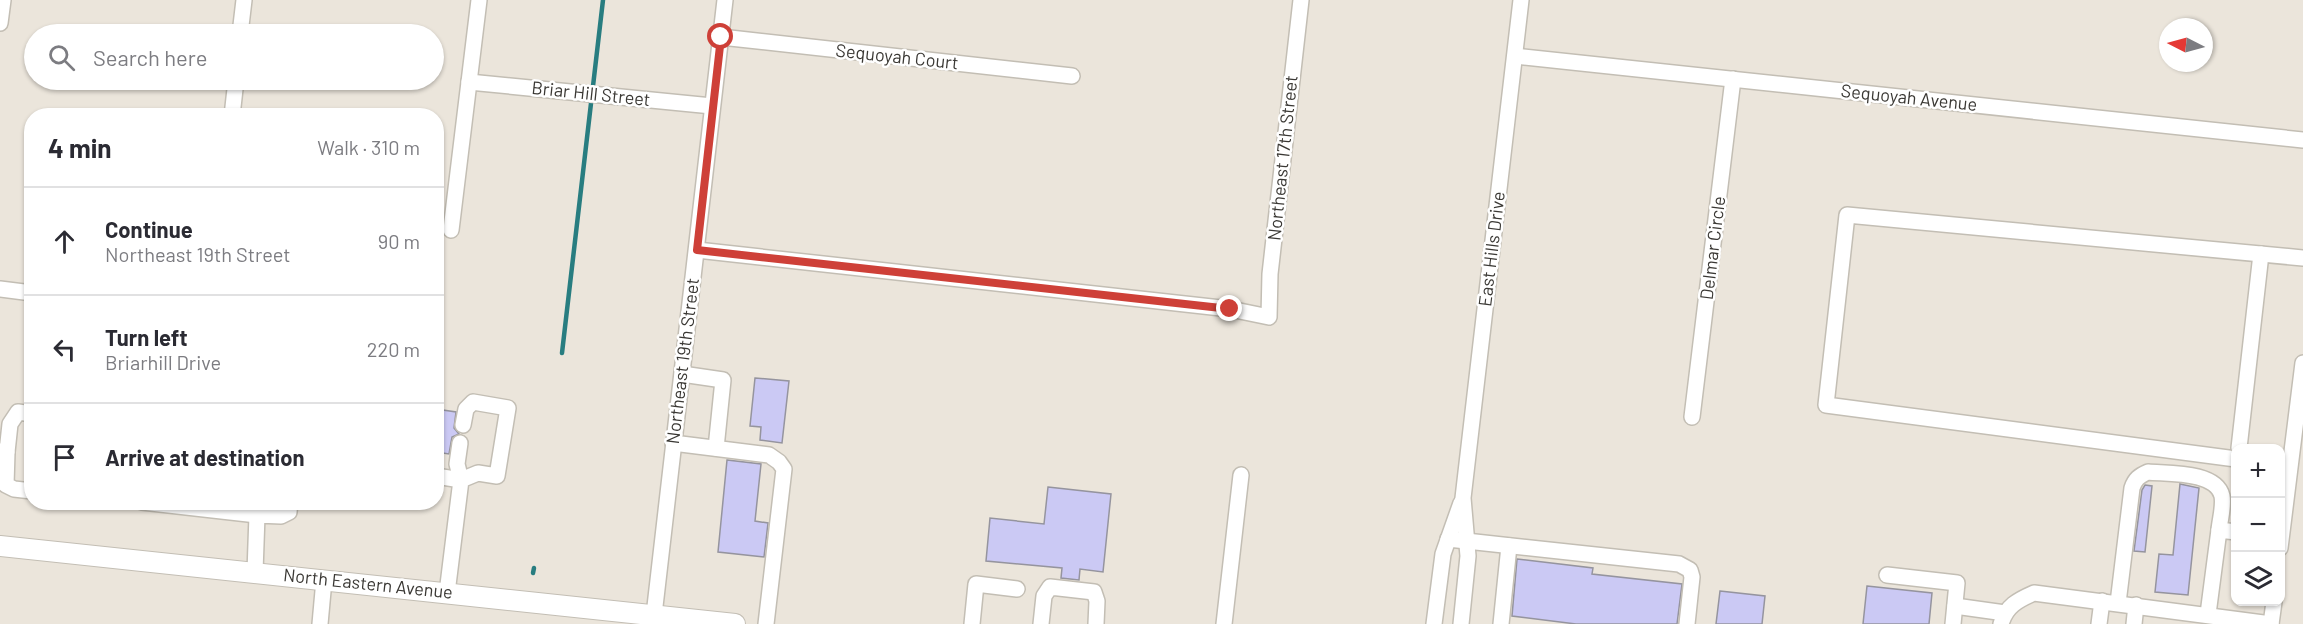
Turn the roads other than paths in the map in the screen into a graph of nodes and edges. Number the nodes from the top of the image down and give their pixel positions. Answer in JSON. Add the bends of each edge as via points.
{"nodes":[{"id":1,"x":3,"y":0,"type":"edge"},
{"id":2,"x":244,"y":0,"type":"edge"},
{"id":3,"x":479,"y":0,"type":"edge"},
{"id":4,"x":725,"y":0,"type":"edge"},
{"id":5,"x":1301,"y":0,"type":"edge"},
{"id":6,"x":1521,"y":0,"type":"edge"},
{"id":7,"x":0,"y":23,"type":"edge"},
{"id":8,"x":241,"y":24,"type":"edge"},
{"id":9,"x":721,"y":37,"type":"junction"},
{"id":10,"x":1515,"y":56,"type":"junction"},
{"id":11,"x":1072,"y":76,"type":"dead end"},
{"id":12,"x":1733,"y":79,"type":"junction"},
{"id":13,"x":469,"y":82,"type":"junction"},
{"id":14,"x":235,"y":90,"type":"edge"},
{"id":15,"x":712,"y":106,"type":"junction"},
{"id":16,"x":233,"y":108,"type":"edge"},
{"id":17,"x":2303,"y":140,"type":"edge"},
{"id":18,"x":451,"y":230,"type":"dead end"},
{"id":19,"x":697,"y":250,"type":"junction"},
{"id":20,"x":2261,"y":254,"type":"junction"},
{"id":21,"x":2303,"y":258,"type":"edge"},
{"id":22,"x":0,"y":290,"type":"edge"},
{"id":23,"x":24,"y":292,"type":"edge"},
{"id":24,"x":2303,"y":363,"type":"edge"},
{"id":25,"x":682,"y":374,"type":"junction"},
{"id":26,"x":24,"y":413,"type":"edge"},
{"id":27,"x":1692,"y":417,"type":"dead end"},
{"id":28,"x":463,"y":425,"type":"dead end"},
{"id":29,"x":460,"y":443,"type":"dead end"},
{"id":30,"x":673,"y":443,"type":"junction"},
{"id":31,"x":2239,"y":444,"type":"edge"},
{"id":32,"x":716,"y":448,"type":"junction"},
{"id":33,"x":3,"y":452,"type":"edge"},
{"id":34,"x":2231,"y":458,"type":"edge"},
{"id":35,"x":2291,"y":472,"type":"edge"},
{"id":36,"x":1241,"y":475,"type":"dead end"},
{"id":37,"x":444,"y":477,"type":"edge"},
{"id":38,"x":461,"y":480,"type":"junction"},
{"id":39,"x":24,"y":490,"type":"edge"},
{"id":40,"x":1463,"y":498,"type":"junction"},
{"id":41,"x":213,"y":510,"type":"edge"},
{"id":42,"x":289,"y":510,"type":"edge"},
{"id":43,"x":2285,"y":514,"type":"edge"},
{"id":44,"x":257,"y":515,"type":"junction"},
{"id":45,"x":2219,"y":530,"type":"junction"},
{"id":46,"x":2231,"y":532,"type":"edge"},
{"id":47,"x":1448,"y":539,"type":"junction"},
{"id":48,"x":1467,"y":542,"type":"junction"},
{"id":49,"x":0,"y":546,"type":"edge"},
{"id":50,"x":1509,"y":546,"type":"junction"},
{"id":51,"x":255,"y":572,"type":"junction"},
{"id":52,"x":1887,"y":575,"type":"dead end"},
{"id":53,"x":324,"y":579,"type":"junction"},
{"id":54,"x":1017,"y":589,"type":"dead end"},
{"id":55,"x":447,"y":593,"type":"junction"},
{"id":56,"x":2102,"y":601,"type":"junction"},
{"id":57,"x":2118,"y":603,"type":"junction"},
{"id":58,"x":2136,"y":605,"type":"junction"},
{"id":59,"x":1954,"y":606,"type":"junction"},
{"id":60,"x":2273,"y":606,"type":"edge"},
{"id":61,"x":2208,"y":614,"type":"junction"},
{"id":62,"x":654,"y":615,"type":"junction"},
{"id":63,"x":2003,"y":618,"type":"edge"},
{"id":64,"x":320,"y":624,"type":"edge"},
{"id":65,"x":735,"y":624,"type":"edge"},
{"id":66,"x":766,"y":624,"type":"edge"},
{"id":67,"x":972,"y":624,"type":"edge"},
{"id":68,"x":1041,"y":624,"type":"edge"},
{"id":69,"x":1096,"y":624,"type":"edge"},
{"id":70,"x":1224,"y":624,"type":"edge"},
{"id":71,"x":1434,"y":624,"type":"edge"},
{"id":72,"x":1461,"y":624,"type":"edge"},
{"id":73,"x":1502,"y":624,"type":"edge"},
{"id":74,"x":1687,"y":624,"type":"edge"},
{"id":75,"x":1953,"y":624,"type":"edge"},
{"id":76,"x":2099,"y":624,"type":"edge"},
{"id":77,"x":2134,"y":624,"type":"edge"},
{"id":78,"x":2271,"y":624,"type":"edge"}],
"edges":[{"from":1,"to":7,"type":"street"},
{"from":2,"to":8,"type":"street"},
{"from":3,"to":13,"type":"street"},
{"from":4,"to":9,"type":"street","name":"Northeast 19th Street"},
{"from":5,"to":19,"type":"street","name":"Northeast 17th Street","via":[[1270,274],[1269,317],[1230,309]]},
{"from":6,"to":10,"type":"street","name":"East Hills Drive"},
{"from":9,"to":11,"type":"street","name":"Sequoyah Court"},
{"from":9,"to":15,"type":"street","name":"Northeast 19th Street"},
{"from":10,"to":12,"type":"street","name":"Sequoyah Avenue"},
{"from":10,"to":40,"type":"street","name":"East Hills Drive"},
{"from":12,"to":17,"type":"street","name":"Sequoyah Avenue"},
{"from":12,"to":27,"type":"street","name":"Delmar Circle"},
{"from":13,"to":15,"type":"street","name":"Briar Hill Street"},
{"from":13,"to":18,"type":"street"},
{"from":14,"to":16,"type":"street"},
{"from":15,"to":19,"type":"street","name":"Northeast 19th Street"},
{"from":19,"to":25,"type":"street","name":"Northeast 19th Street"},
{"from":20,"to":21,"type":"street"},
{"from":20,"to":31,"type":"street"},
{"from":20,"to":34,"type":"street","via":[[1847,215],[1826,405]]},
{"from":22,"to":23,"type":"street"},
{"from":24,"to":35,"type":"street"},
{"from":25,"to":30,"type":"street","name":"Northeast 19th Street"},
{"from":25,"to":32,"type":"street","via":[[723,380]]},
{"from":26,"to":33,"type":"street","via":[[18,412],[10,424]]},
{"from":28,"to":38,"type":"street","via":[[466,409],[473,402],[507,408],[497,476],[476,474]]},
{"from":29,"to":38,"type":"street","via":[[457,464]]},
{"from":30,"to":32,"type":"street"},
{"from":30,"to":62,"type":"street","name":"Northeast 19th Street"},
{"from":32,"to":66,"type":"street","via":[[768,455],[784,469]]},
{"from":33,"to":39,"type":"street","via":[[6,485]]},
{"from":35,"to":43,"type":"street"},
{"from":36,"to":70,"type":"street"},
{"from":37,"to":38,"type":"street"},
{"from":38,"to":55,"type":"street"},
{"from":40,"to":47,"type":"street","name":"East Hills Drive"},
{"from":40,"to":48,"type":"street","name":"East Hills Drive"},
{"from":41,"to":44,"type":"street"},
{"from":42,"to":44,"type":"street","via":[[281,516]]},
{"from":44,"to":51,"type":"street"},
{"from":45,"to":46,"type":"street"},
{"from":45,"to":57,"type":"street","via":[[2223,498],[2211,482],[2148,472],[2135,480]]},
{"from":45,"to":61,"type":"street"},
{"from":47,"to":48,"type":"street"},
{"from":47,"to":71,"type":"street","name":"East Hills Drive"},
{"from":48,"to":50,"type":"street"},
{"from":48,"to":72,"type":"street","name":"East Hills Drive"},
{"from":49,"to":51,"type":"main road","name":"North Eastern Avenue"},
{"from":50,"to":73,"type":"street"},
{"from":50,"to":74,"type":"street","via":[[1686,566],[1692,577]]},
{"from":51,"to":53,"type":"main road","name":"North Eastern Avenue"},
{"from":52,"to":59,"type":"street","via":[[1957,583]]},
{"from":53,"to":55,"type":"main road","name":"North Eastern Avenue"},
{"from":53,"to":64,"type":"street"},
{"from":54,"to":67,"type":"street","via":[[976,584]]},
{"from":55,"to":62,"type":"main road","name":"North Eastern Avenue"},
{"from":56,"to":57,"type":"street"},
{"from":56,"to":63,"type":"street","via":[[2034,593],[2021,598]]},
{"from":56,"to":76,"type":"street"},
{"from":57,"to":58,"type":"street"},
{"from":58,"to":61,"type":"street"},
{"from":58,"to":77,"type":"street"},
{"from":59,"to":63,"type":"street"},
{"from":59,"to":75,"type":"street"},
{"from":60,"to":78,"type":"street"},
{"from":61,"to":78,"type":"street"},
{"from":62,"to":65,"type":"main road","name":"North Eastern Avenue"},
{"from":68,"to":69,"type":"street","via":[[1044,596],[1050,587],[1094,592]]}]}
